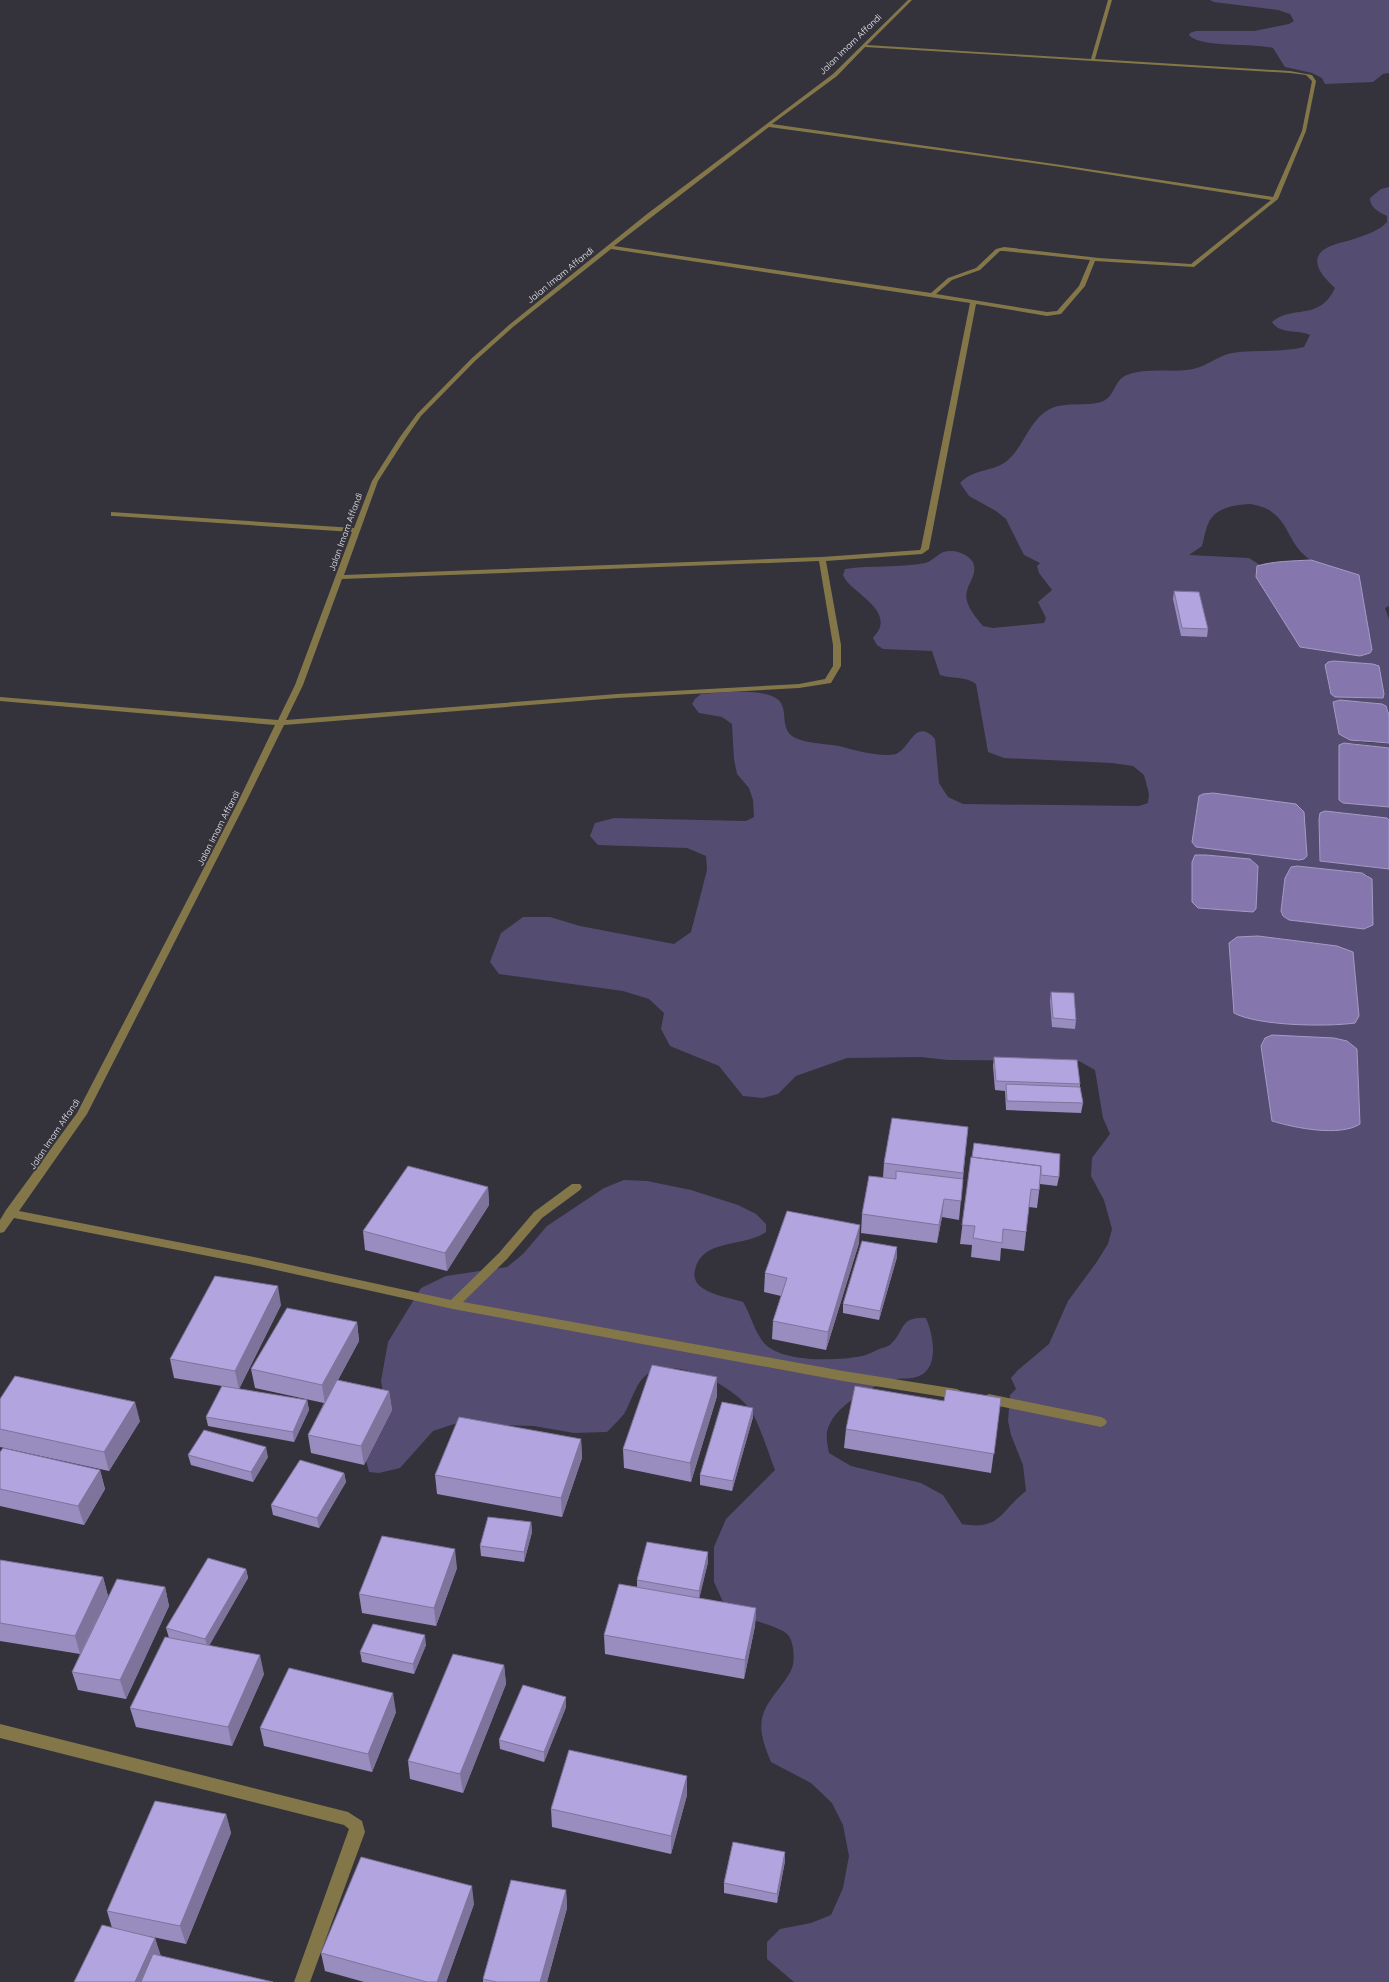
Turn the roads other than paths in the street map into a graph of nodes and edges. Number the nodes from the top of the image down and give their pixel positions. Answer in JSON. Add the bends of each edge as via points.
{"nodes":[{"id":1,"x":910,"y":0,"type":"edge"},
{"id":2,"x":1110,"y":0,"type":"edge"},
{"id":3,"x":865,"y":46,"type":"junction"},
{"id":4,"x":1093,"y":60,"type":"junction"},
{"id":5,"x":767,"y":125,"type":"junction"},
{"id":6,"x":1275,"y":199,"type":"junction"},
{"id":7,"x":611,"y":247,"type":"junction"},
{"id":8,"x":1097,"y":259,"type":"junction"},
{"id":9,"x":932,"y":295,"type":"junction"},
{"id":10,"x":973,"y":302,"type":"junction"},
{"id":11,"x":114,"y":514,"type":"dead end"},
{"id":12,"x":357,"y":530,"type":"junction"},
{"id":13,"x":822,"y":559,"type":"junction"},
{"id":14,"x":340,"y":577,"type":"junction"},
{"id":15,"x":0,"y":699,"type":"edge"},
{"id":16,"x":280,"y":723,"type":"junction"},
{"id":17,"x":576,"y":1187,"type":"dead end"},
{"id":18,"x":10,"y":1213,"type":"junction"},
{"id":19,"x":0,"y":1229,"type":"edge"},
{"id":20,"x":453,"y":1305,"type":"junction"},
{"id":21,"x":1101,"y":1422,"type":"dead end"},
{"id":22,"x":0,"y":1731,"type":"edge"},
{"id":23,"x":302,"y":1982,"type":"edge"}],
"edges":[{"from":1,"to":3,"type":"street","name":"Jalan Imam Affandi"},
{"from":2,"to":4,"type":"street"},
{"from":3,"to":4,"type":"street"},
{"from":3,"to":5,"type":"street","name":"Jalan Imam Affandi","via":[[835,74]]},
{"from":4,"to":6,"type":"street","via":[[1290,72],[1307,74],[1313,78],[1304,131]]},
{"from":5,"to":6,"type":"street"},
{"from":5,"to":7,"type":"street","name":"Jalan Imam Affandi"},
{"from":6,"to":8,"type":"street","via":[[1192,266]]},
{"from":7,"to":9,"type":"street"},
{"from":7,"to":12,"type":"street","name":"Jalan Imam Affandi","via":[[473,360],[419,415],[375,481]]},
{"from":8,"to":9,"type":"street","via":[[998,250],[978,269],[950,280]]},
{"from":8,"to":10,"type":"street","via":[[1092,260],[1082,286],[1059,313],[1047,314]]},
{"from":9,"to":10,"type":"street"},
{"from":10,"to":13,"type":"street","via":[[925,549],[918,553]]},
{"from":11,"to":12,"type":"street"},
{"from":12,"to":14,"type":"street","name":"Jalan Imam Affandi"},
{"from":13,"to":14,"type":"street"},
{"from":13,"to":16,"type":"street","via":[[837,645],[837,666],[828,681],[800,686],[617,696]]},
{"from":14,"to":16,"type":"street","name":"Jalan Imam Affandi","via":[[299,685]]},
{"from":15,"to":16,"type":"street"},
{"from":16,"to":18,"type":"street","name":"Jalan Imam Affandi","via":[[238,811],[82,1114]]},
{"from":17,"to":20,"type":"street","via":[[538,1215],[503,1256]]},
{"from":18,"to":19,"type":"street","name":"Jalan Imam Affandi"},
{"from":18,"to":20,"type":"street","via":[[249,1260]]},
{"from":20,"to":21,"type":"street","via":[[843,1376],[971,1396]]},
{"from":22,"to":23,"type":"street","via":[[354,1822],[357,1832]]}]}
